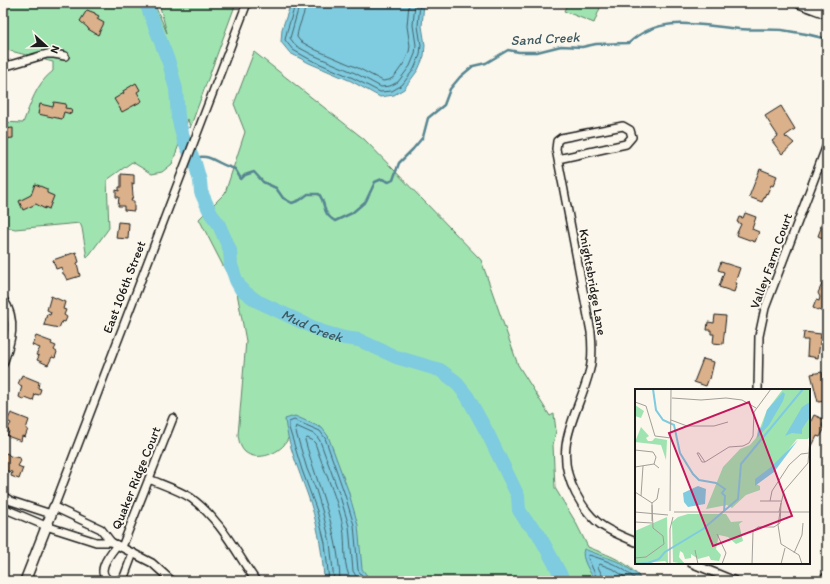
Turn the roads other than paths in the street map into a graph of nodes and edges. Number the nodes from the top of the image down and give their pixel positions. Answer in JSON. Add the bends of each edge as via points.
{"nodes":[{"id":1,"x":246,"y":3,"type":"edge"},
{"id":2,"x":800,"y":3,"type":"edge"},
{"id":3,"x":827,"y":13,"type":"edge"},
{"id":4,"x":65,"y":56,"type":"dead end"},
{"id":5,"x":3,"y":68,"type":"edge"},
{"id":6,"x":827,"y":145,"type":"edge"},
{"id":7,"x":558,"y":159,"type":"junction"},
{"id":8,"x":3,"y":299,"type":"edge"},
{"id":9,"x":3,"y":364,"type":"edge"},
{"id":10,"x":758,"y":389,"type":"edge"},
{"id":11,"x":173,"y":418,"type":"dead end"},
{"id":12,"x":149,"y":479,"type":"junction"},
{"id":13,"x":3,"y":496,"type":"edge"},
{"id":14,"x":3,"y":508,"type":"edge"},
{"id":15,"x":52,"y":510,"type":"junction"},
{"id":16,"x":46,"y":526,"type":"junction"},
{"id":17,"x":635,"y":542,"type":"edge"},
{"id":18,"x":116,"y":544,"type":"junction"},
{"id":19,"x":133,"y":553,"type":"junction"},
{"id":20,"x":693,"y":564,"type":"edge"},
{"id":21,"x":827,"y":576,"type":"edge"},
{"id":22,"x":25,"y":581,"type":"edge"},
{"id":23,"x":112,"y":581,"type":"edge"},
{"id":24,"x":118,"y":581,"type":"edge"},
{"id":25,"x":172,"y":581,"type":"edge"},
{"id":26,"x":256,"y":581,"type":"edge"},
{"id":27,"x":735,"y":581,"type":"edge"},
{"id":28,"x":821,"y":581,"type":"edge"}],
"edges":[{"from":1,"to":15,"type":"street","name":"East 106th Street"},
{"from":2,"to":3,"type":"main road"},
{"from":4,"to":5,"type":"street","via":[[47,54]]},
{"from":6,"to":10,"type":"street","name":"Valley Farm Court","via":[[765,308],[758,336]]},
{"from":7,"to":7,"type":"street","name":"Knightsbridge Lane","via":[[626,144],[632,138],[630,130],[623,126],[561,138],[557,141]]},
{"from":7,"to":17,"type":"street","name":"Knightsbridge Lane","via":[[593,350],[591,368],[565,444],[566,464],[573,488],[591,517],[610,531]]},
{"from":8,"to":9,"type":"street","via":[[9,311],[12,327],[11,342]]},
{"from":11,"to":12,"type":"street","name":"Quaker Ridge Court"},
{"from":12,"to":18,"type":"street","name":"Quaker Ridge Court"},
{"from":12,"to":26,"type":"street","via":[[182,492],[210,514]]},
{"from":13,"to":15,"type":"street","via":[[11,501]]},
{"from":14,"to":16,"type":"street"},
{"from":15,"to":16,"type":"street","name":"East 106th Street"},
{"from":15,"to":18,"type":"street","via":[[101,529]]},
{"from":16,"to":18,"type":"street","via":[[96,542]]},
{"from":16,"to":22,"type":"street","name":"East 106th Street"},
{"from":18,"to":19,"type":"street"},
{"from":18,"to":23,"type":"street","name":"Quaker Ridge Court","via":[[103,567],[104,575]]},
{"from":19,"to":24,"type":"street","via":[[124,577]]},
{"from":19,"to":25,"type":"street","via":[[152,563]]},
{"from":20,"to":27,"type":"street"},
{"from":21,"to":28,"type":"street"}]}
